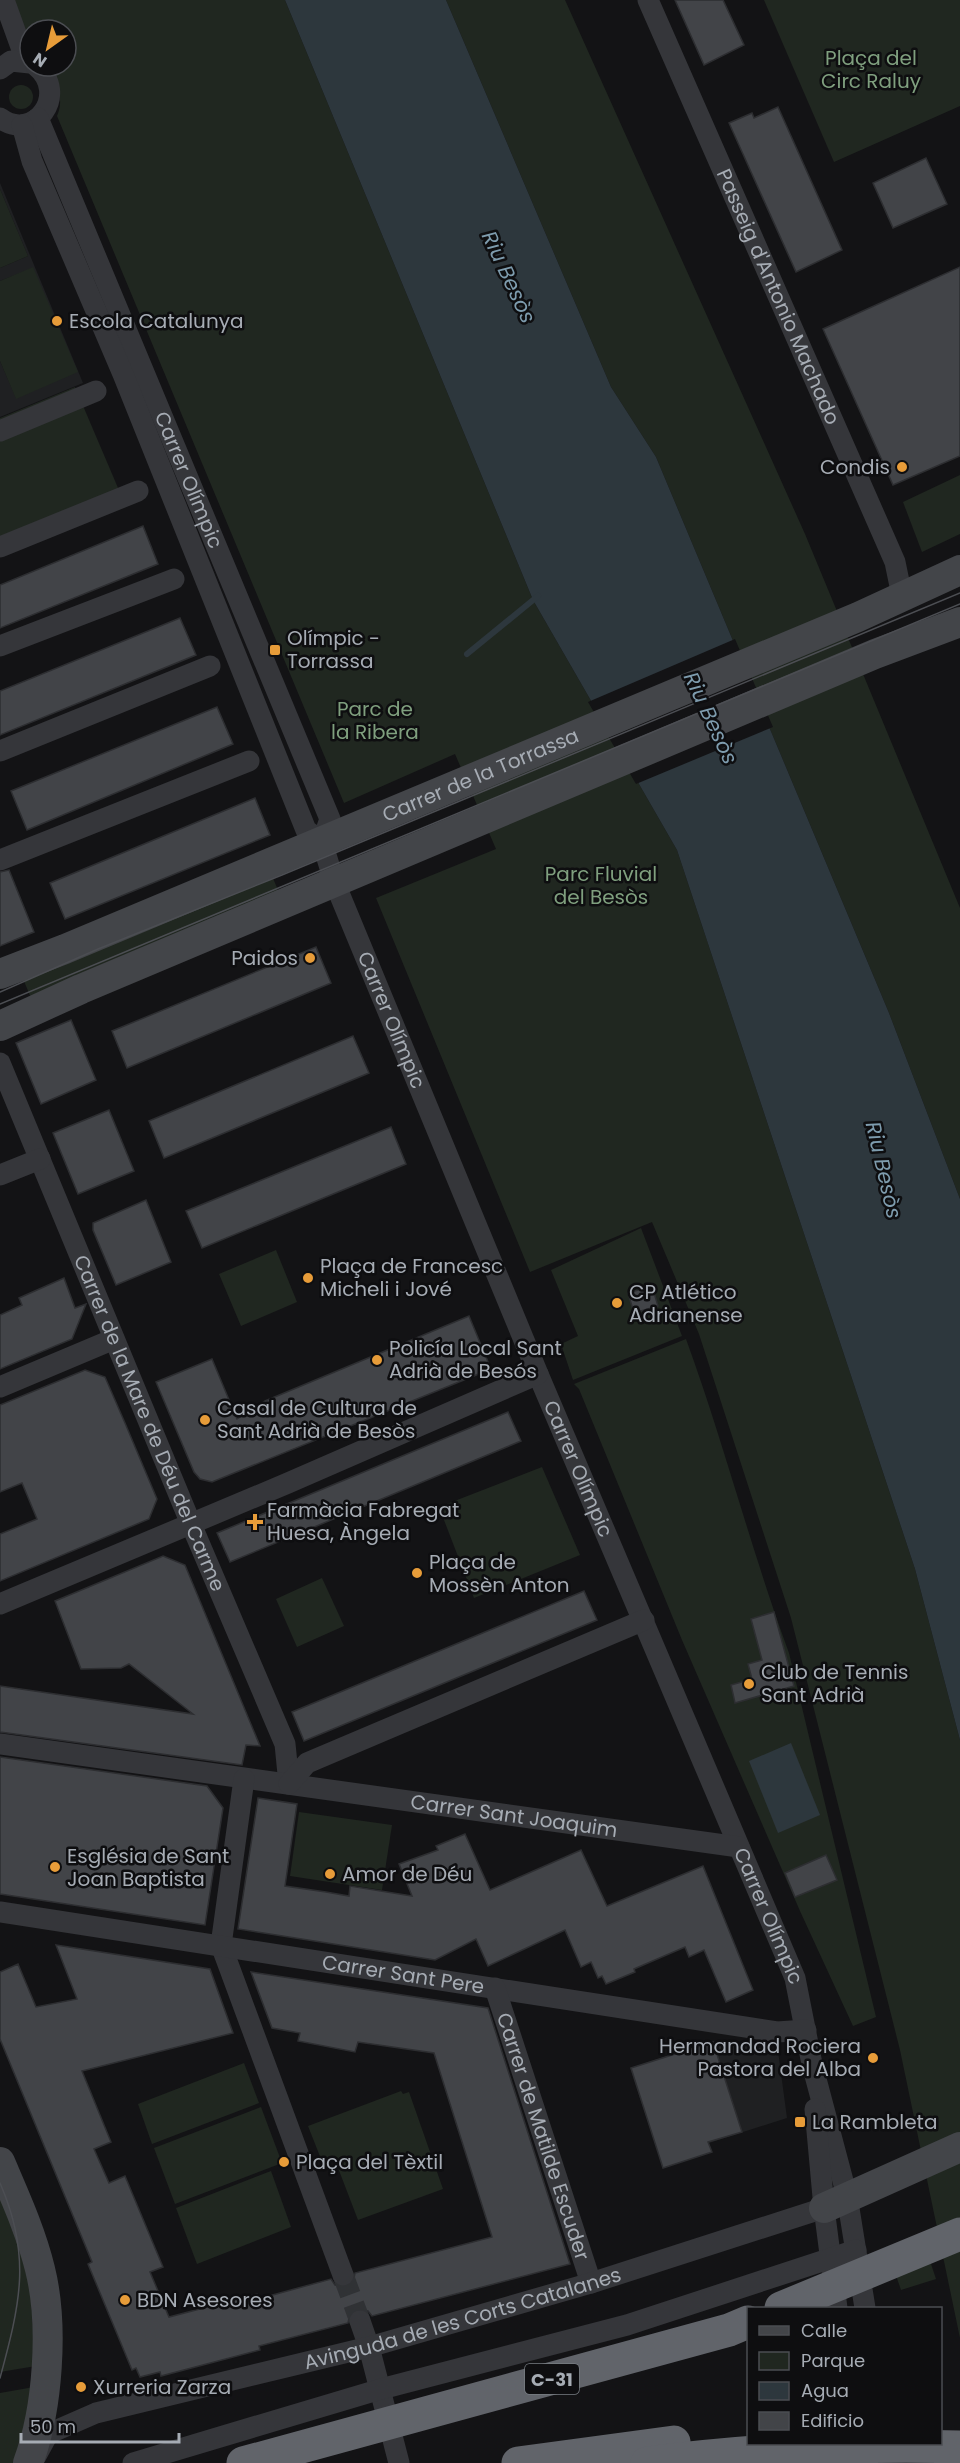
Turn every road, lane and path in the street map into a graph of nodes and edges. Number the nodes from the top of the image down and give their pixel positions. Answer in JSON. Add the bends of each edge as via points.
{"nodes":[{"id":1,"x":4,"y":0,"type":"edge"},
{"id":2,"x":648,"y":0,"type":"edge"},
{"id":3,"x":0,"y":25,"type":"edge"},
{"id":4,"x":18,"y":53,"type":"edge"},
{"id":5,"x":18,"y":58,"type":"edge"},
{"id":6,"x":44,"y":78,"type":"edge"},
{"id":7,"x":0,"y":118,"type":"edge"},
{"id":8,"x":30,"y":122,"type":"junction"},
{"id":9,"x":96,"y":391,"type":"dead end"},
{"id":10,"x":0,"y":431,"type":"edge"},
{"id":11,"x":138,"y":491,"type":"dead end"},
{"id":12,"x":0,"y":547,"type":"edge"},
{"id":13,"x":960,"y":570,"type":"edge"},
{"id":14,"x":174,"y":579,"type":"dead end"},
{"id":15,"x":902,"y":596,"type":"junction"},
{"id":16,"x":960,"y":622,"type":"edge"},
{"id":17,"x":0,"y":646,"type":"edge"},
{"id":18,"x":210,"y":666,"type":"dead end"},
{"id":19,"x":0,"y":752,"type":"edge"},
{"id":20,"x":249,"y":761,"type":"dead end"},
{"id":21,"x":322,"y":842,"type":"junction"},
{"id":22,"x":0,"y":860,"type":"edge"},
{"id":23,"x":334,"y":881,"type":"junction"},
{"id":24,"x":0,"y":974,"type":"edge"},
{"id":25,"x":0,"y":1026,"type":"edge"},
{"id":26,"x":0,"y":1063,"type":"edge"},
{"id":27,"x":40,"y":1159,"type":"junction"},
{"id":28,"x":0,"y":1175,"type":"edge"},
{"id":29,"x":114,"y":1340,"type":"junction"},
{"id":30,"x":538,"y":1374,"type":"junction"},
{"id":31,"x":0,"y":1387,"type":"edge"},
{"id":32,"x":191,"y":1524,"type":"junction"},
{"id":33,"x":0,"y":1604,"type":"edge"},
{"id":34,"x":644,"y":1620,"type":"junction"},
{"id":35,"x":0,"y":1744,"type":"edge"},
{"id":36,"x":244,"y":1779,"type":"junction"},
{"id":37,"x":289,"y":1784,"type":"junction"},
{"id":38,"x":739,"y":1847,"type":"junction"},
{"id":39,"x":0,"y":1912,"type":"edge"},
{"id":40,"x":221,"y":1945,"type":"junction"},
{"id":41,"x":495,"y":1989,"type":"junction"},
{"id":42,"x":806,"y":2031,"type":"junction"},
{"id":43,"x":960,"y":2147,"type":"edge"},
{"id":44,"x":0,"y":2162,"type":"edge"},
{"id":45,"x":836,"y":2202,"type":"junction"},
{"id":46,"x":960,"y":2234,"type":"edge"},
{"id":47,"x":856,"y":2250,"type":"junction"},
{"id":48,"x":831,"y":2259,"type":"junction"},
{"id":49,"x":344,"y":2275,"type":"tunnel mouth"},
{"id":50,"x":591,"y":2283,"type":"junction"},
{"id":51,"x":783,"y":2307,"type":"edge"},
{"id":52,"x":837,"y":2307,"type":"edge"},
{"id":53,"x":865,"y":2307,"type":"edge"},
{"id":54,"x":360,"y":2321,"type":"tunnel mouth"},
{"id":55,"x":747,"y":2322,"type":"edge"},
{"id":56,"x":375,"y":2345,"type":"junction"},
{"id":57,"x":387,"y":2388,"type":"junction"},
{"id":58,"x":44,"y":2405,"type":"junction"},
{"id":59,"x":96,"y":2413,"type":"junction"},
{"id":60,"x":942,"y":2429,"type":"edge"},
{"id":61,"x":960,"y":2429,"type":"edge"},
{"id":62,"x":747,"y":2435,"type":"edge"},
{"id":63,"x":960,"y":2447,"type":"edge"},
{"id":64,"x":872,"y":2451,"type":"edge"},
{"id":65,"x":30,"y":2463,"type":"edge"},
{"id":66,"x":133,"y":2463,"type":"edge"},
{"id":67,"x":243,"y":2463,"type":"edge"},
{"id":68,"x":399,"y":2463,"type":"edge"},
{"id":69,"x":411,"y":2463,"type":"edge"},
{"id":70,"x":518,"y":2463,"type":"edge"},
{"id":71,"x":647,"y":2463,"type":"edge"}],
"edges":[{"from":1,"to":4,"type":"street"},
{"from":2,"to":15,"type":"street","name":"Passeig d'Antonio Machado","via":[[895,562]]},
{"from":3,"to":5,"type":"street"},
{"from":6,"to":8,"type":"street","via":[[49,81],[50,101]]},
{"from":7,"to":8,"type":"street","via":[[13,124]]},
{"from":8,"to":21,"type":"street","name":"Carrer Olímpic","via":[[32,161],[123,374],[306,830]]},
{"from":9,"to":10,"type":"street"},
{"from":11,"to":12,"type":"street"},
{"from":13,"to":15,"type":"street","name":"Carrer de la Torrassa"},
{"from":14,"to":17,"type":"street"},
{"from":15,"to":21,"type":"street","name":"Carrer de la Torrassa"},
{"from":16,"to":23,"type":"street","name":"Carrer de la Torrassa"},
{"from":18,"to":19,"type":"street"},
{"from":20,"to":22,"type":"street"},
{"from":21,"to":23,"type":"street","name":"Carrer Olímpic"},
{"from":21,"to":24,"type":"street","name":"Carrer de la Torrassa"},
{"from":23,"to":25,"type":"street","name":"Carrer de la Torrassa"},
{"from":23,"to":30,"type":"street","name":"Carrer Olímpic"},
{"from":26,"to":27,"type":"street","name":"Carrer de la Mare de Déu del Carme"},
{"from":27,"to":28,"type":"street"},
{"from":27,"to":29,"type":"street","name":"Carrer de la Mare de Déu del Carme"},
{"from":29,"to":31,"type":"street"},
{"from":29,"to":32,"type":"street","name":"Carrer de la Mare de Déu del Carme"},
{"from":30,"to":32,"type":"street"},
{"from":30,"to":34,"type":"street","name":"Carrer Olímpic"},
{"from":32,"to":33,"type":"street"},
{"from":32,"to":37,"type":"street","name":"Carrer de la Mare de Déu del Carme","via":[[285,1744]]},
{"from":34,"to":37,"type":"street","via":[[307,1763]]},
{"from":34,"to":38,"type":"street","name":"Carrer Olímpic"},
{"from":35,"to":36,"type":"street","name":"Carrer Sant Joaquim"},
{"from":36,"to":37,"type":"street","name":"Carrer Sant Joaquim"},
{"from":36,"to":40,"type":"street"},
{"from":37,"to":38,"type":"street","name":"Carrer Sant Joaquim"},
{"from":38,"to":42,"type":"street","name":"Carrer Olímpic","via":[[795,1978]]},
{"from":39,"to":40,"type":"street","name":"Carrer Sant Pere"},
{"from":40,"to":41,"type":"street","name":"Carrer Sant Pere"},
{"from":40,"to":49,"type":"street"},
{"from":41,"to":42,"type":"street","name":"Carrer Sant Pere","via":[[777,2032]]},
{"from":41,"to":50,"type":"street","name":"Carrer de Matilde Escuder"},
{"from":42,"to":45,"type":"street","name":"Carrer Olímpic"},
{"from":43,"to":45,"type":"street"},
{"from":44,"to":58,"type":"street","via":[[22,2213],[40,2271],[47,2321]]},
{"from":45,"to":47,"type":"street","name":"Carrer Olímpic"},
{"from":45,"to":48,"type":"street","name":"Carrer Olímpic"},
{"from":45,"to":50,"type":"street","name":"Avinguda de les Corts Catalanes"},
{"from":46,"to":51,"type":"highway"},
{"from":47,"to":48,"type":"street"},
{"from":47,"to":53,"type":"street","name":"Carrer Olímpic"},
{"from":48,"to":52,"type":"street","name":"Carrer Olímpic"},
{"from":48,"to":57,"type":"street","via":[[627,2325]]},
{"from":50,"to":56,"type":"street","name":"Avinguda de les Corts Catalanes"},
{"from":54,"to":56,"type":"street"},
{"from":55,"to":67,"type":"highway","number":"C-31"},
{"from":56,"to":57,"type":"street"},
{"from":56,"to":59,"type":"street","name":"Avinguda de les Corts Catalanes"},
{"from":57,"to":66,"type":"street"},
{"from":57,"to":68,"type":"street"},
{"from":57,"to":69,"type":"street"},
{"from":58,"to":59,"type":"street","name":"Avinguda de les Corts Catalanes","via":[[64,2413]]},
{"from":58,"to":65,"type":"street"},
{"from":59,"to":65,"type":"street","name":"Avinguda de les Corts Catalanes","via":[[48,2434]]},
{"from":60,"to":61,"type":"highway"},
{"from":62,"to":70,"type":"highway"},
{"from":63,"to":64,"type":"highway"},
{"from":64,"to":71,"type":"highway","via":[[732,2455]]}]}
